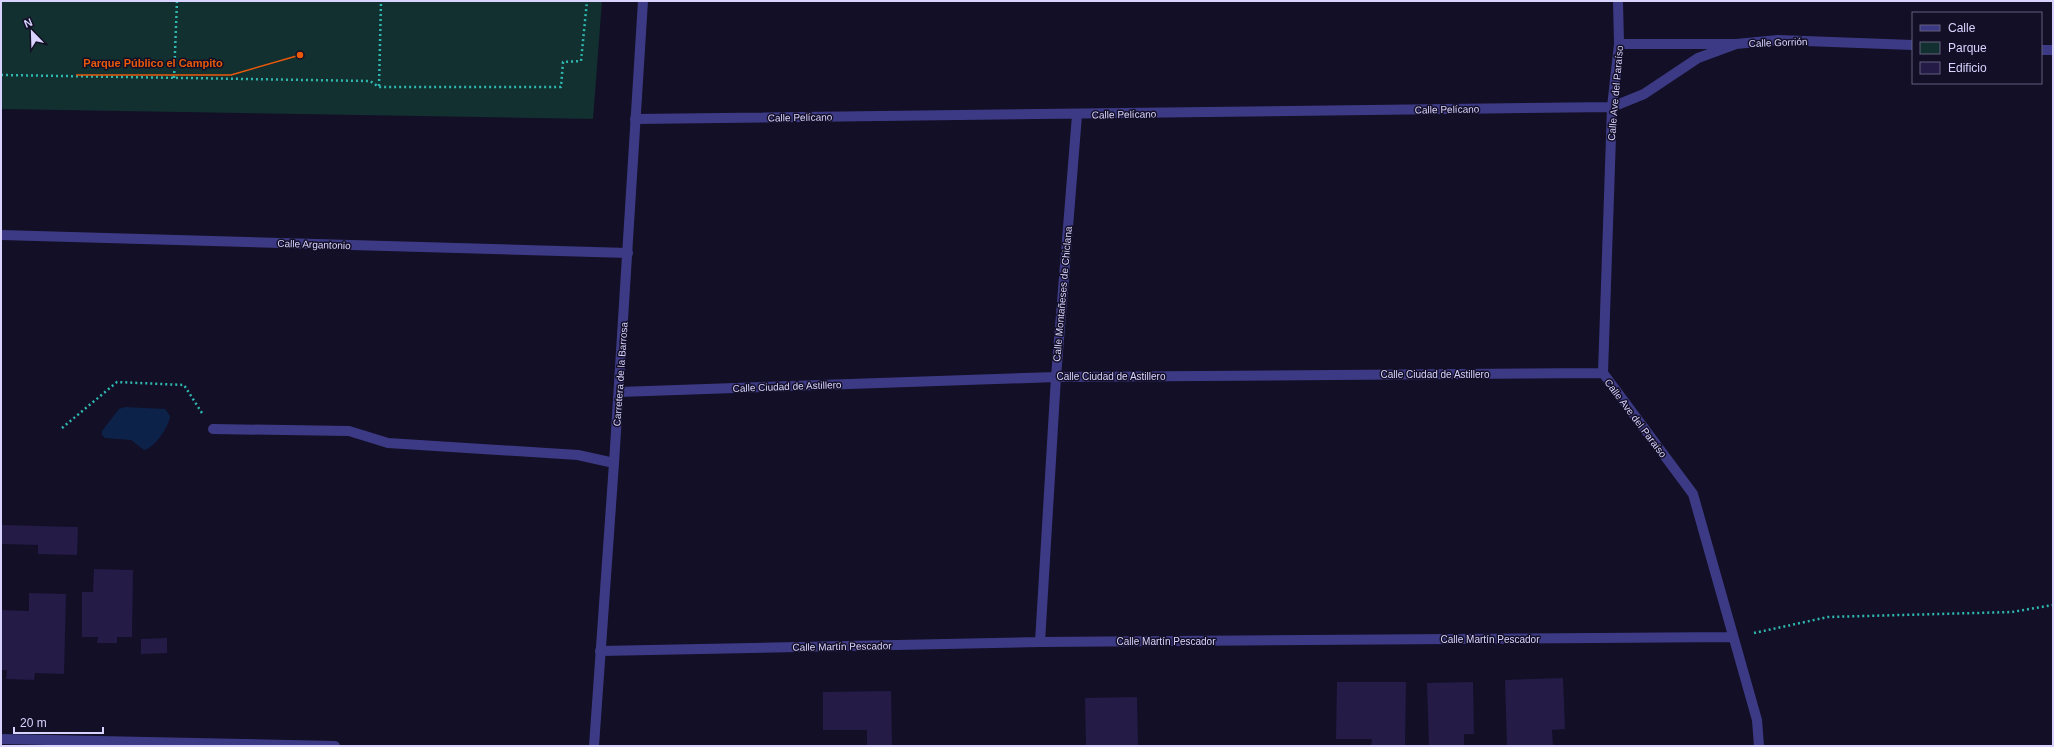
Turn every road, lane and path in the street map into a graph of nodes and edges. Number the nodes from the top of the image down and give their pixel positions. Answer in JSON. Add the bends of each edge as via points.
{"nodes":[{"id":1,"x":176,"y":1,"type":"edge"},
{"id":2,"x":381,"y":1,"type":"edge"},
{"id":3,"x":587,"y":1,"type":"edge"},
{"id":4,"x":642,"y":1,"type":"edge"},
{"id":5,"x":1618,"y":1,"type":"edge"},
{"id":6,"x":1619,"y":44,"type":"junction"},
{"id":7,"x":1736,"y":44,"type":"junction"},
{"id":8,"x":1912,"y":45,"type":"edge"},
{"id":9,"x":2042,"y":50,"type":"edge"},
{"id":10,"x":2053,"y":50,"type":"edge"},
{"id":11,"x":1,"y":75,"type":"edge"},
{"id":12,"x":174,"y":78,"type":"junction"},
{"id":13,"x":379,"y":87,"type":"junction"},
{"id":14,"x":1612,"y":107,"type":"junction"},
{"id":15,"x":1077,"y":114,"type":"junction"},
{"id":16,"x":635,"y":119,"type":"junction"},
{"id":17,"x":1,"y":236,"type":"edge"},
{"id":18,"x":628,"y":253,"type":"junction"},
{"id":19,"x":1603,"y":373,"type":"junction"},
{"id":20,"x":1056,"y":377,"type":"junction"},
{"id":21,"x":619,"y":392,"type":"junction"},
{"id":22,"x":62,"y":428,"type":"dead end"},
{"id":23,"x":213,"y":429,"type":"joint"},
{"id":24,"x":614,"y":463,"type":"junction"},
{"id":25,"x":2053,"y":605,"type":"edge"},
{"id":26,"x":1733,"y":637,"type":"junction"},
{"id":27,"x":1040,"y":642,"type":"junction"},
{"id":28,"x":600,"y":651,"type":"junction"},
{"id":29,"x":1,"y":739,"type":"edge"},
{"id":30,"x":335,"y":746,"type":"edge"},
{"id":31,"x":594,"y":746,"type":"edge"},
{"id":32,"x":1759,"y":746,"type":"edge"}],
"edges":[{"from":1,"to":12,"type":"path"},
{"from":2,"to":13,"type":"path"},
{"from":3,"to":13,"type":"path","via":[[581,61],[563,62],[561,87]]},
{"from":4,"to":16,"type":"street","name":"Carretera de la Barrosa"},
{"from":5,"to":6,"type":"street","name":"Calle Ave del Paraíso"},
{"from":6,"to":7,"type":"street"},
{"from":6,"to":14,"type":"street","name":"Calle Ave del Paraíso"},
{"from":7,"to":8,"type":"street","name":"Calle Gorrión","via":[[1778,40]]},
{"from":7,"to":14,"type":"street","name":"Calle Gorrión","via":[[1698,58],[1644,94]]},
{"from":9,"to":10,"type":"street"},
{"from":11,"to":12,"type":"path"},
{"from":12,"to":13,"type":"path","via":[[370,81]]},
{"from":14,"to":15,"type":"street","name":"Calle Pelícano"},
{"from":14,"to":19,"type":"street","name":"Calle Ave del Paraíso"},
{"from":15,"to":16,"type":"street","name":"Calle Pelícano"},
{"from":15,"to":20,"type":"street","name":"Calle Montañeses de Chiclana"},
{"from":16,"to":18,"type":"street","name":"Carretera de la Barrosa"},
{"from":17,"to":18,"type":"street","name":"Calle Argantonio"},
{"from":18,"to":21,"type":"street","name":"Carretera de la Barrosa"},
{"from":19,"to":20,"type":"street","name":"Calle Ciudad de Astillero"},
{"from":19,"to":26,"type":"street","name":"Calle Ave del Paraíso","via":[[1693,494]]},
{"from":20,"to":21,"type":"street","name":"Calle Ciudad de Astillero"},
{"from":20,"to":27,"type":"street","name":"Calle Montañeses de Chiclana"},
{"from":21,"to":24,"type":"street","name":"Carretera de la Barrosa"},
{"from":22,"to":23,"type":"path","via":[[116,382],[184,385]]},
{"from":23,"to":24,"type":"street","via":[[349,431],[388,443],[578,455]]},
{"from":24,"to":28,"type":"street","name":"Carretera de la Barrosa"},
{"from":25,"to":26,"type":"path","via":[[2012,612],[1828,617]]},
{"from":26,"to":27,"type":"street","name":"Calle Martín Pescador"},
{"from":26,"to":32,"type":"street","name":"Calle Ave del Paraíso","via":[[1757,720]]},
{"from":27,"to":28,"type":"street","name":"Calle Martín Pescador"},
{"from":28,"to":31,"type":"street","name":"Carretera de la Barrosa"},
{"from":29,"to":30,"type":"street"}]}
